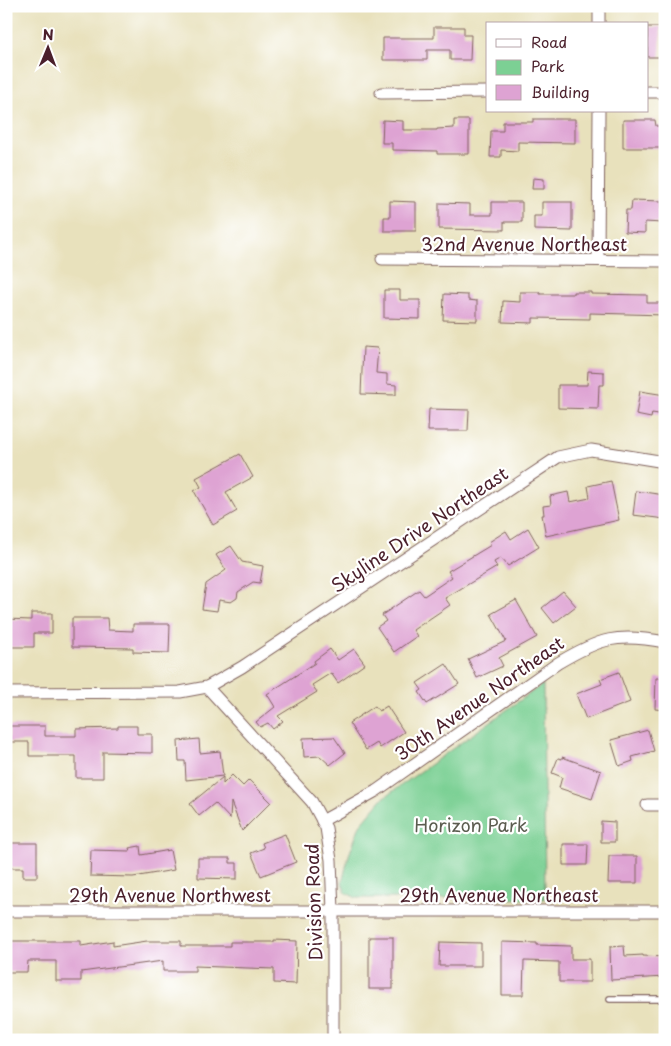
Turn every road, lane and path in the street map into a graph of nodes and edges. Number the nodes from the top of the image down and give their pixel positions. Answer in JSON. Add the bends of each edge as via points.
{"nodes":[{"id":1,"x":599,"y":6,"type":"edge"},
{"id":2,"x":599,"y":22,"type":"edge"},
{"id":3,"x":381,"y":92,"type":"dead end"},
{"id":4,"x":486,"y":92,"type":"edge"},
{"id":5,"x":648,"y":92,"type":"edge"},
{"id":6,"x":665,"y":92,"type":"edge"},
{"id":7,"x":599,"y":112,"type":"edge"},
{"id":8,"x":382,"y":259,"type":"dead end"},
{"id":9,"x":598,"y":260,"type":"junction"},
{"id":10,"x":665,"y":261,"type":"edge"},
{"id":11,"x":665,"y":462,"type":"edge"},
{"id":12,"x":665,"y":642,"type":"edge"},
{"id":13,"x":207,"y":687,"type":"junction"},
{"id":14,"x":6,"y":692,"type":"edge"},
{"id":15,"x":647,"y":805,"type":"dead end"},
{"id":16,"x":665,"y":805,"type":"edge"},
{"id":17,"x":322,"y":821,"type":"junction"},
{"id":18,"x":333,"y":911,"type":"junction"},
{"id":19,"x":665,"y":911,"type":"edge"},
{"id":20,"x":6,"y":912,"type":"edge"},
{"id":21,"x":610,"y":999,"type":"dead end"},
{"id":22,"x":665,"y":999,"type":"edge"},
{"id":23,"x":333,"y":1040,"type":"edge"}],
"edges":[{"from":1,"to":2,"type":"street"},
{"from":3,"to":4,"type":"street"},
{"from":5,"to":6,"type":"street"},
{"from":7,"to":9,"type":"street"},
{"from":8,"to":9,"type":"street","name":"32nd Avenue Northeast"},
{"from":9,"to":10,"type":"street","name":"32nd Avenue Northeast"},
{"from":11,"to":13,"type":"street","name":"Skyline Drive Northeast","via":[[591,450],[558,457]]},
{"from":12,"to":17,"type":"street","name":"30th Avenue Northeast","via":[[637,637],[610,638],[583,648],[376,791]]},
{"from":13,"to":14,"type":"street","name":"Skyline Drive Northeast","via":[[180,692]]},
{"from":13,"to":17,"type":"street","name":"Division Road","via":[[312,802]]},
{"from":15,"to":16,"type":"street"},
{"from":17,"to":18,"type":"street","name":"Division Road","via":[[331,860]]},
{"from":18,"to":19,"type":"street","name":"29th Avenue Northeast"},
{"from":18,"to":20,"type":"street","name":"29th Avenue Northwest"},
{"from":18,"to":23,"type":"street","name":"Division Road"},
{"from":21,"to":22,"type":"lane"}]}
